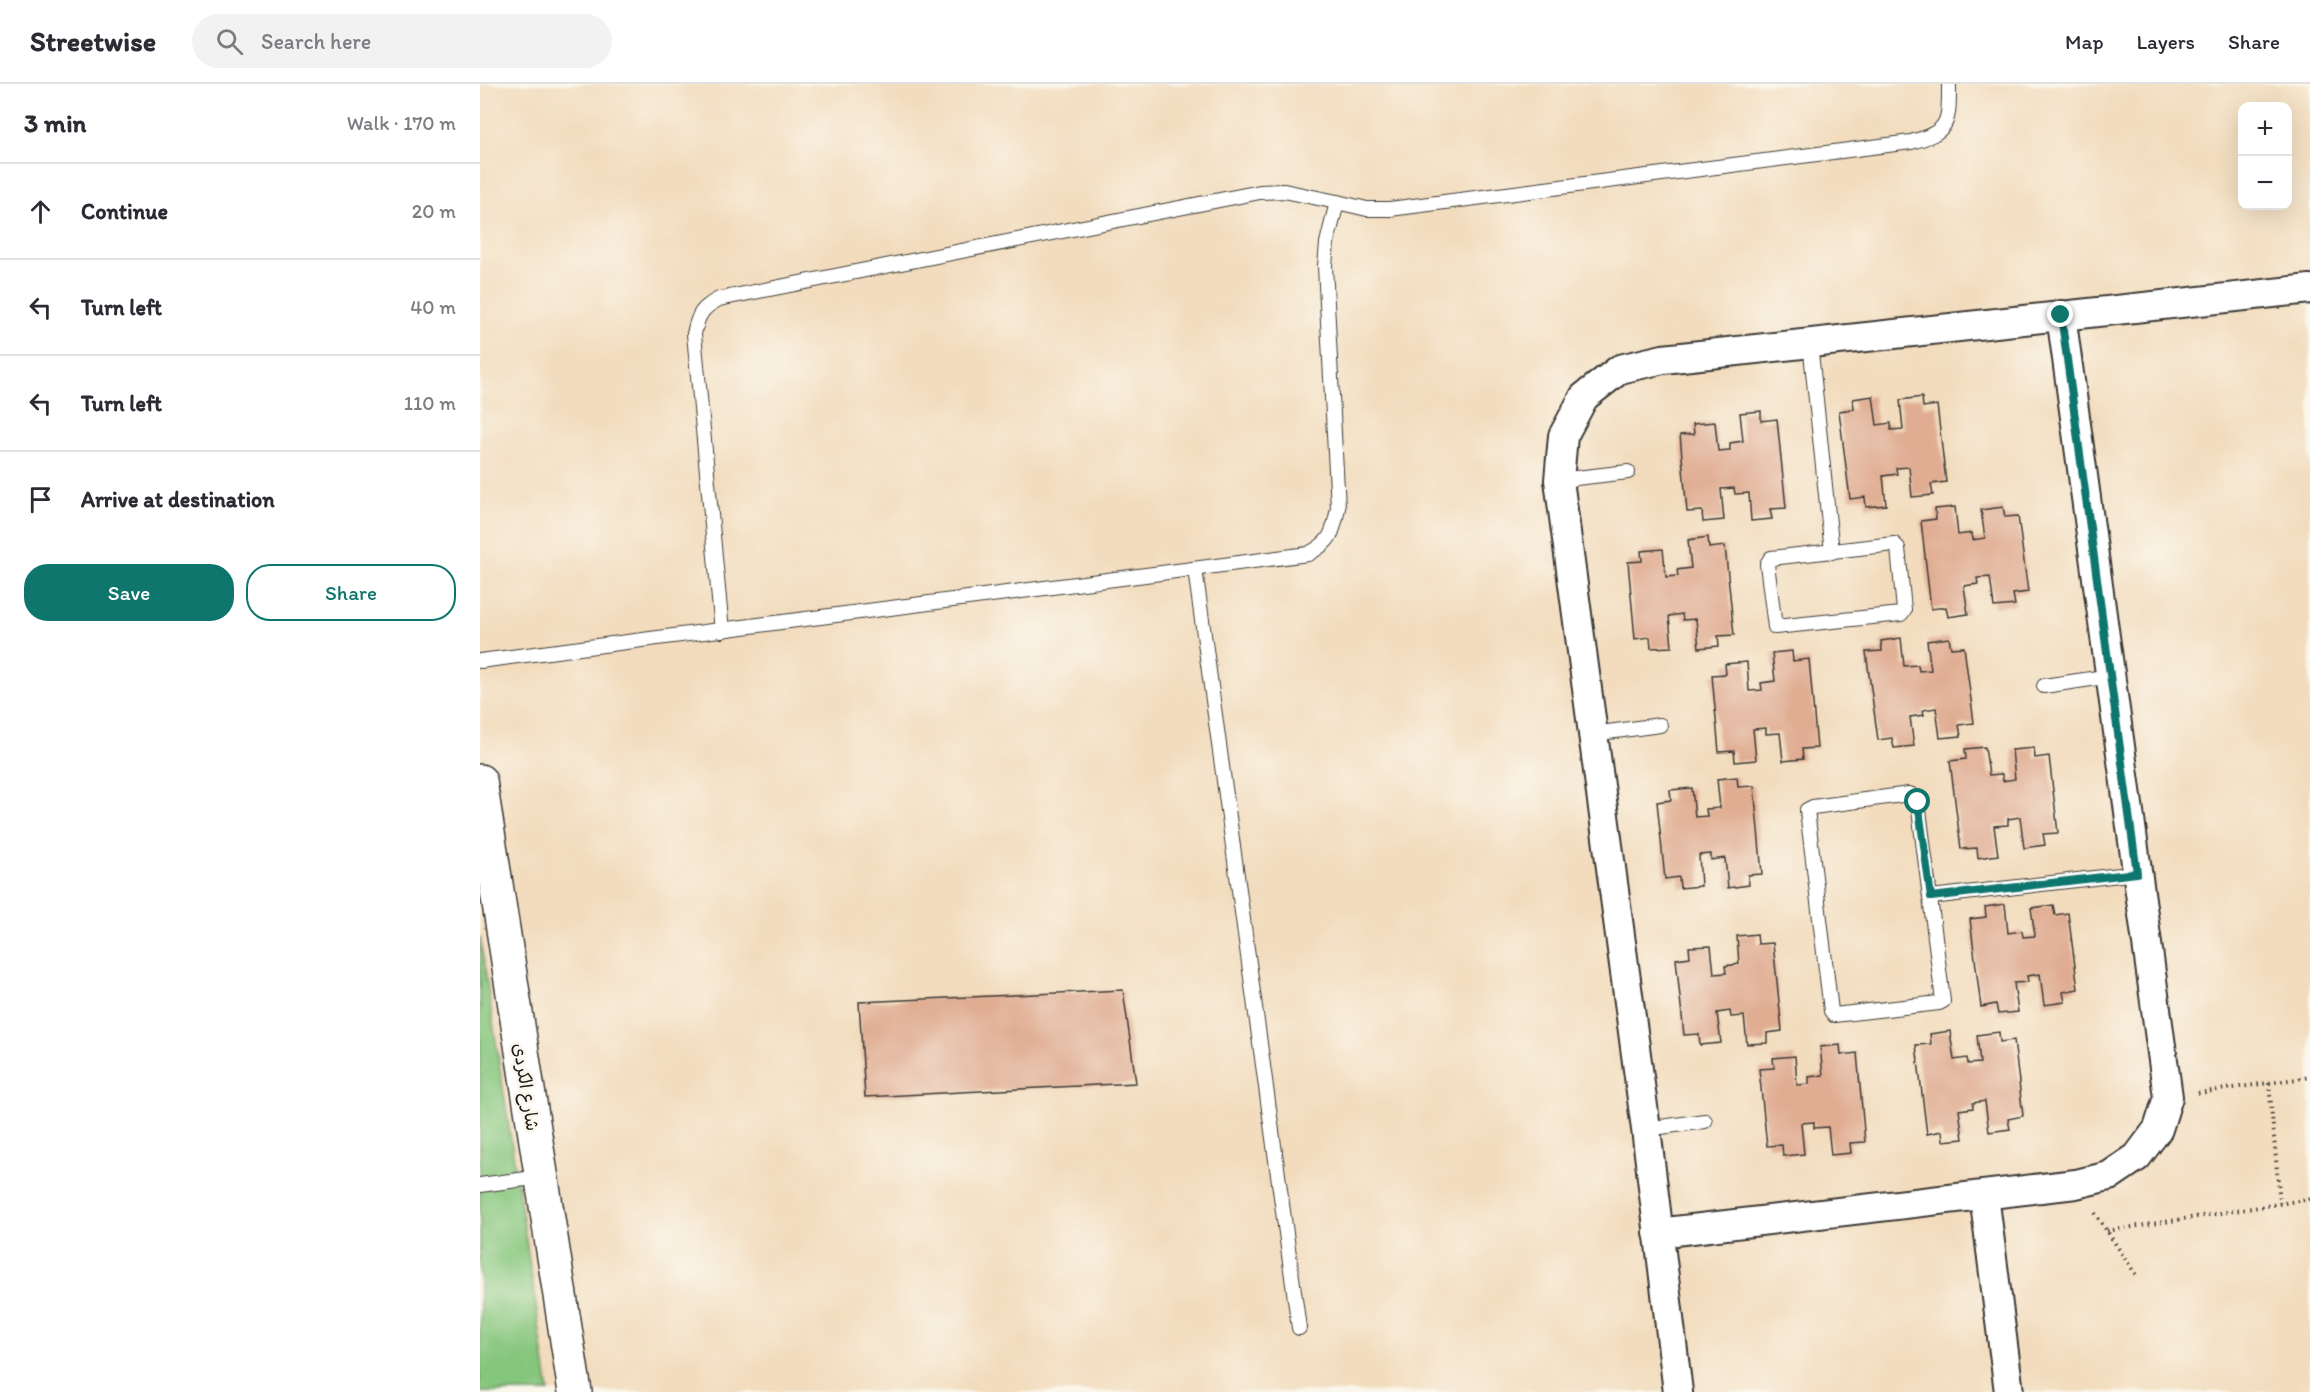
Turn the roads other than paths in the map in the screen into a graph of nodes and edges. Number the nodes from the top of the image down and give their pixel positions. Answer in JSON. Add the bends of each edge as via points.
{"nodes":[{"id":1,"x":1949,"y":84,"type":"edge"},
{"id":2,"x":1337,"y":202,"type":"junction"},
{"id":3,"x":2310,"y":289,"type":"edge"},
{"id":4,"x":2061,"y":315,"type":"junction"},
{"id":5,"x":1810,"y":344,"type":"junction"},
{"id":6,"x":1628,"y":472,"type":"dead end"},
{"id":7,"x":1559,"y":480,"type":"junction"},
{"id":8,"x":1832,"y":552,"type":"junction"},
{"id":9,"x":1195,"y":569,"type":"junction"},
{"id":10,"x":722,"y":631,"type":"junction"},
{"id":11,"x":480,"y":661,"type":"edge"},
{"id":12,"x":2111,"y":676,"type":"junction"},
{"id":13,"x":2044,"y":686,"type":"dead end"},
{"id":14,"x":1660,"y":725,"type":"dead end"},
{"id":15,"x":1593,"y":734,"type":"junction"},
{"id":16,"x":480,"y":781,"type":"edge"},
{"id":17,"x":486,"y":865,"type":"edge"},
{"id":18,"x":2137,"y":873,"type":"junction"},
{"id":19,"x":1931,"y":897,"type":"junction"},
{"id":20,"x":1705,"y":1121,"type":"dead end"},
{"id":21,"x":1646,"y":1129,"type":"junction"},
{"id":22,"x":541,"y":1177,"type":"junction"},
{"id":23,"x":480,"y":1185,"type":"edge"},
{"id":24,"x":1984,"y":1195,"type":"junction"},
{"id":25,"x":1658,"y":1233,"type":"junction"},
{"id":26,"x":1299,"y":1328,"type":"dead end"},
{"id":27,"x":575,"y":1392,"type":"edge"},
{"id":28,"x":1678,"y":1392,"type":"edge"},
{"id":29,"x":2009,"y":1392,"type":"edge"}],
"edges":[{"from":1,"to":2,"type":"lane","via":[[1949,113],[1943,126],[1932,136],[1911,142],[1390,209]]},
{"from":2,"to":9,"type":"lane","via":[[1325,266],[1338,508],[1334,531],[1324,546],[1308,554]]},
{"from":2,"to":10,"type":"lane","via":[[1284,191],[1260,192],[719,299],[706,306],[697,319],[694,334]]},
{"from":3,"to":4,"type":"street"},
{"from":4,"to":5,"type":"street"},
{"from":4,"to":12,"type":"street"},
{"from":5,"to":7,"type":"street","via":[[1663,359],[1620,369],[1584,397],[1563,436]]},
{"from":5,"to":8,"type":"lane"},
{"from":6,"to":7,"type":"lane"},
{"from":7,"to":15,"type":"street"},
{"from":8,"to":8,"type":"lane","via":[[1897,545],[1903,613],[1775,627],[1768,561]]},
{"from":9,"to":10,"type":"lane"},
{"from":9,"to":26,"type":"lane"},
{"from":10,"to":11,"type":"lane"},
{"from":12,"to":13,"type":"lane"},
{"from":12,"to":18,"type":"street"},
{"from":14,"to":15,"type":"lane"},
{"from":15,"to":21,"type":"street"},
{"from":16,"to":17,"type":"street","name":"شارع الكردى"},
{"from":17,"to":22,"type":"street","name":"شارع الكردى"},
{"from":18,"to":19,"type":"lane"},
{"from":18,"to":24,"type":"street","via":[[2168,1097],[2157,1129],[2137,1157],[2109,1176]]},
{"from":19,"to":19,"type":"lane","via":[[1944,1001],[1834,1015],[1807,810],[1914,796]]},
{"from":20,"to":21,"type":"lane"},
{"from":21,"to":25,"type":"street"},
{"from":22,"to":23,"type":"lane"},
{"from":22,"to":27,"type":"street","name":"شارع الكردى"},
{"from":24,"to":25,"type":"street"},
{"from":24,"to":29,"type":"street"},
{"from":25,"to":28,"type":"street"}]}
